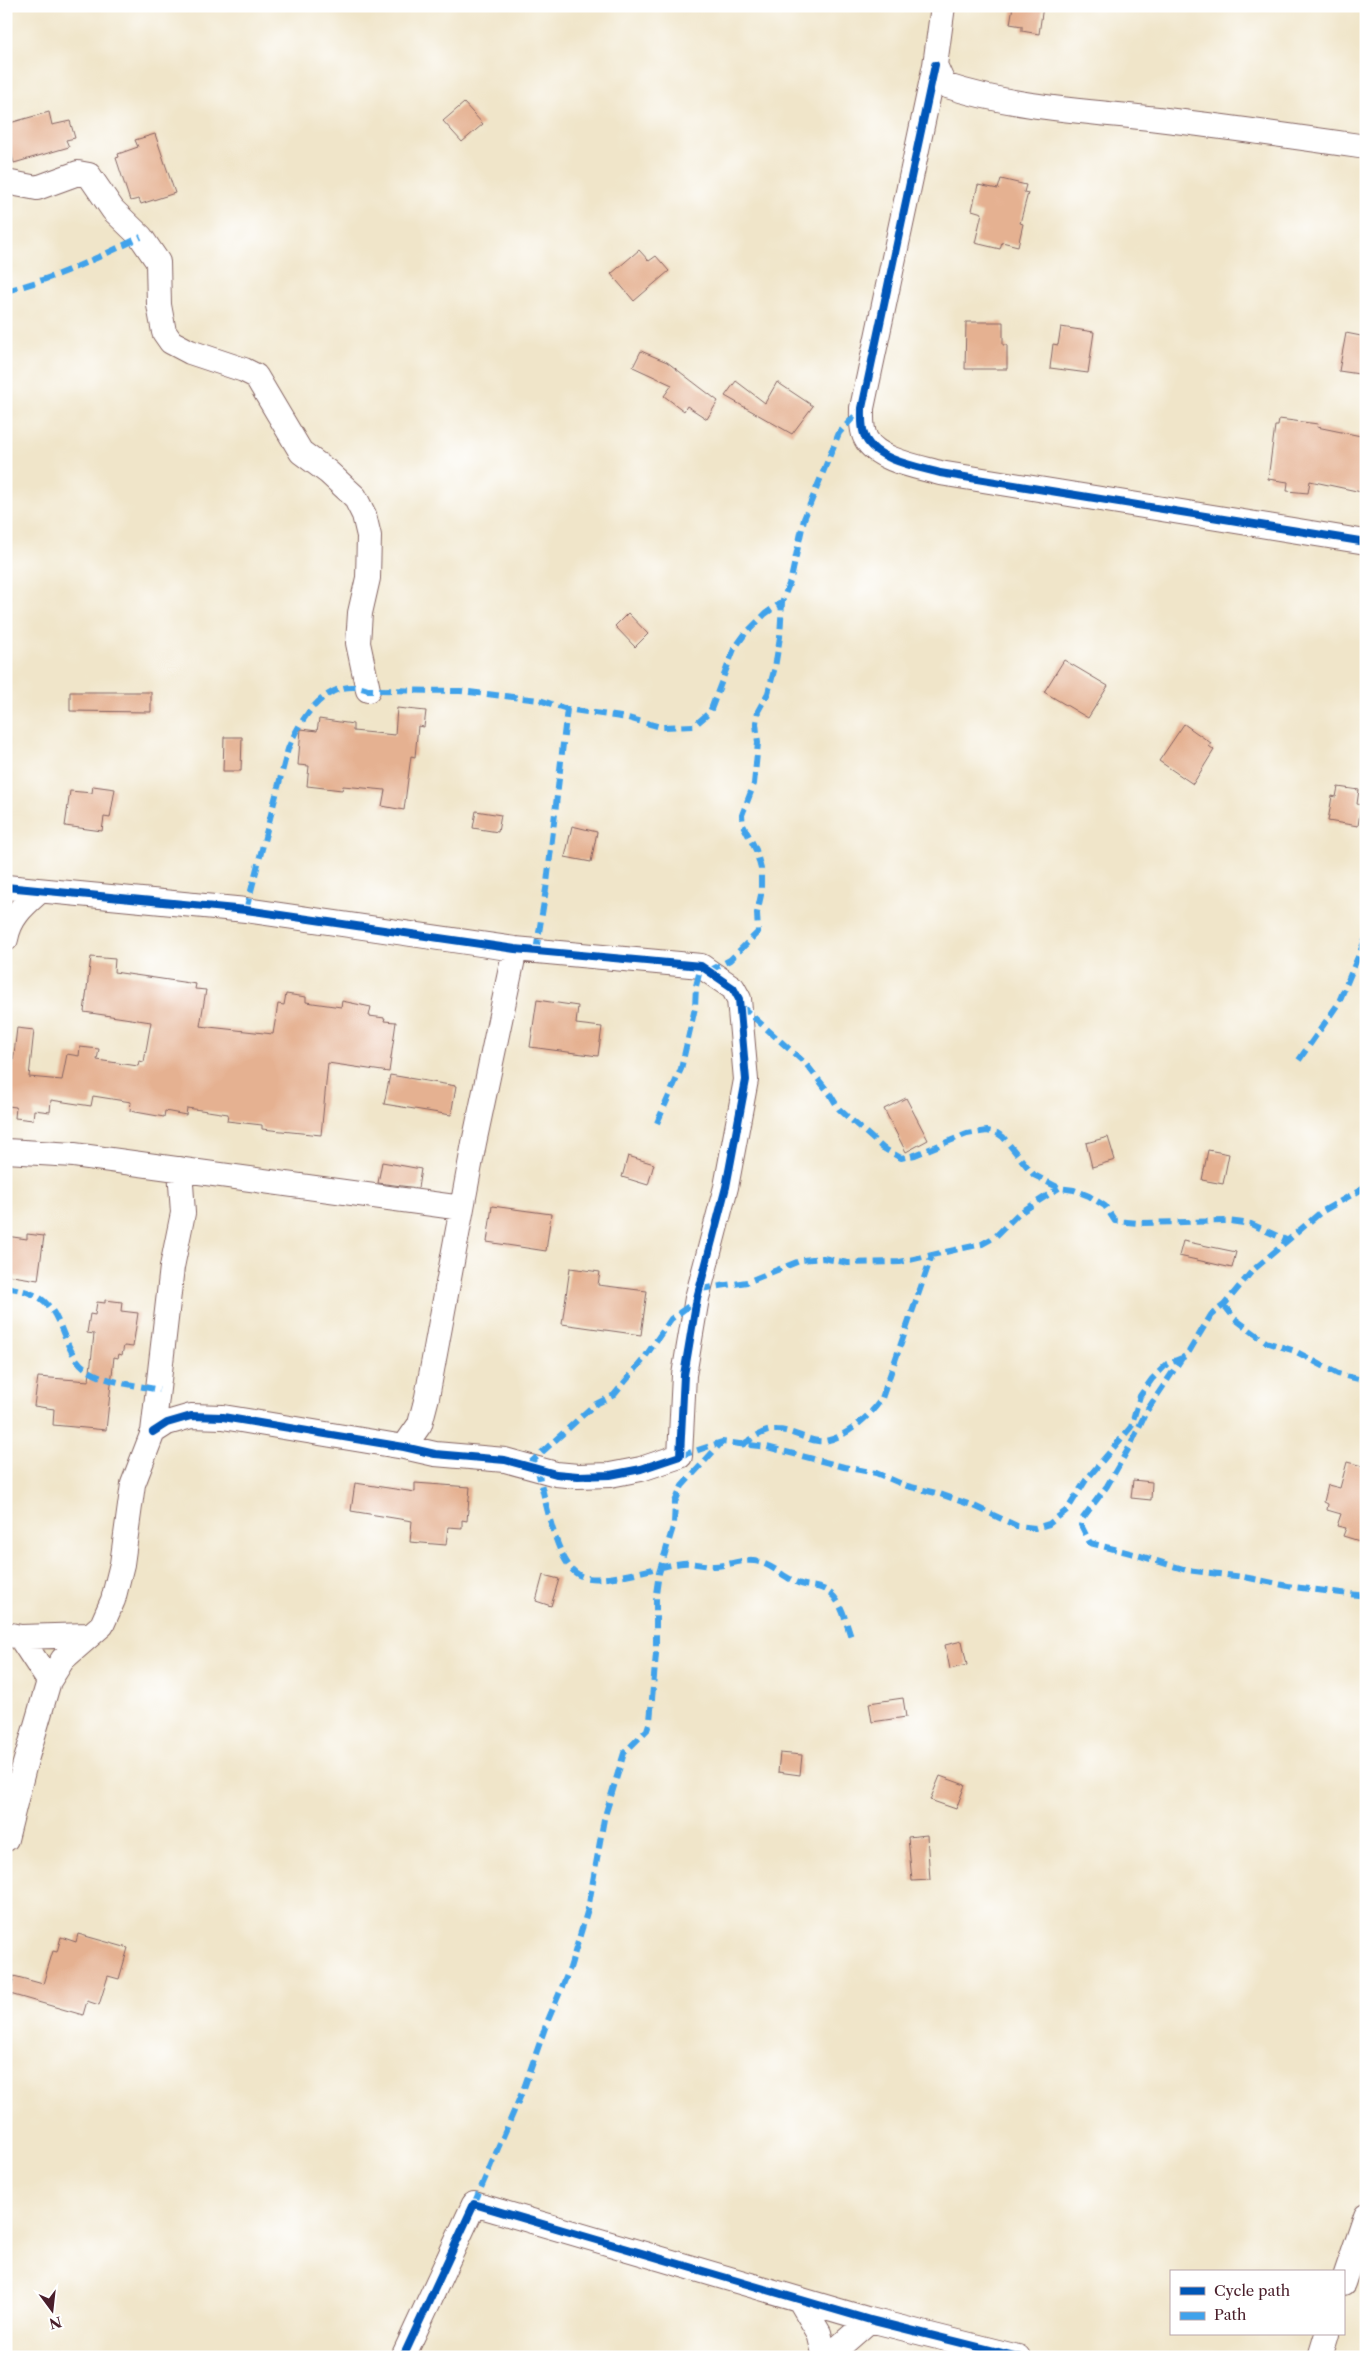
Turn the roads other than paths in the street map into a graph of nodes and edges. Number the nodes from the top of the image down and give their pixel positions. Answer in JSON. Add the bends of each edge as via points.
{"nodes":[{"id":1,"x":943,"y":6,"type":"edge"},
{"id":2,"x":935,"y":65,"type":"junction"},
{"id":3,"x":1366,"y":146,"type":"edge"},
{"id":4,"x":6,"y":182,"type":"edge"},
{"id":5,"x":1366,"y":542,"type":"edge"},
{"id":6,"x":368,"y":690,"type":"dead end"},
{"id":7,"x":6,"y":888,"type":"edge"},
{"id":8,"x":39,"y":892,"type":"junction"},
{"id":9,"x":7,"y":927,"type":"edge"},
{"id":10,"x":515,"y":949,"type":"junction"},
{"id":11,"x":6,"y":1152,"type":"edge"},
{"id":12,"x":180,"y":1169,"type":"junction"},
{"id":13,"x":462,"y":1208,"type":"junction"},
{"id":14,"x":420,"y":1424,"type":"junction"},
{"id":15,"x":153,"y":1432,"type":"junction"},
{"id":16,"x":404,"y":1447,"type":"junction"},
{"id":17,"x":435,"y":1454,"type":"junction"},
{"id":18,"x":88,"y":1635,"type":"junction"},
{"id":19,"x":13,"y":1636,"type":"edge"},
{"id":20,"x":49,"y":1681,"type":"junction"},
{"id":21,"x":6,"y":1839,"type":"edge"},
{"id":22,"x":1366,"y":2215,"type":"edge"},
{"id":23,"x":1344,"y":2280,"type":"edge"},
{"id":24,"x":799,"y":2299,"type":"junction"},
{"id":25,"x":870,"y":2320,"type":"junction"},
{"id":26,"x":1326,"y":2336,"type":"edge"},
{"id":27,"x":403,"y":2357,"type":"edge"},
{"id":28,"x":824,"y":2357,"type":"edge"},
{"id":29,"x":833,"y":2357,"type":"edge"},
{"id":30,"x":1018,"y":2357,"type":"edge"},
{"id":31,"x":1320,"y":2357,"type":"edge"}],
"edges":[{"from":1,"to":2,"type":"street"},
{"from":2,"to":3,"type":"street","via":[[944,85],[979,96],[1043,108],[1158,119]]},
{"from":2,"to":5,"type":"street","via":[[862,408],[866,439],[874,449],[903,463],[940,473]]},
{"from":4,"to":6,"type":"street","via":[[37,188],[78,173],[89,175],[113,210],[141,238],[158,262],[159,305],[164,332],[171,342],[256,376],[301,452],[355,497],[369,536],[368,578],[360,613],[358,643]]},
{"from":7,"to":8,"type":"street"},
{"from":8,"to":9,"type":"street","via":[[19,910]]},
{"from":8,"to":10,"type":"street","via":[[246,910]]},
{"from":10,"to":13,"type":"street"},
{"from":10,"to":17,"type":"street","via":[[701,966],[733,988],[739,999],[746,1080],[729,1178],[697,1298],[684,1375],[680,1456],[641,1469],[610,1475],[578,1476],[556,1474],[505,1460]]},
{"from":11,"to":12,"type":"street","via":[[74,1155]]},
{"from":12,"to":13,"type":"street"},
{"from":12,"to":15,"type":"street","via":[[183,1213],[172,1267]]},
{"from":13,"to":14,"type":"street"},
{"from":14,"to":16,"type":"street"},
{"from":14,"to":17,"type":"street"},
{"from":15,"to":16,"type":"street","via":[[167,1422],[191,1416],[223,1417]]},
{"from":15,"to":18,"type":"street","via":[[133,1484],[122,1564],[113,1600],[102,1625]]},
{"from":16,"to":17,"type":"street"},
{"from":18,"to":19,"type":"street"},
{"from":18,"to":20,"type":"street","via":[[63,1659]]},
{"from":19,"to":20,"type":"street"},
{"from":20,"to":21,"type":"street"},
{"from":22,"to":23,"type":"street"},
{"from":24,"to":25,"type":"street"},
{"from":24,"to":27,"type":"street","via":[[474,2204]]},
{"from":24,"to":28,"type":"street","via":[[819,2333]]},
{"from":25,"to":29,"type":"street","via":[[838,2348]]},
{"from":25,"to":30,"type":"street"},
{"from":26,"to":31,"type":"street"}]}
